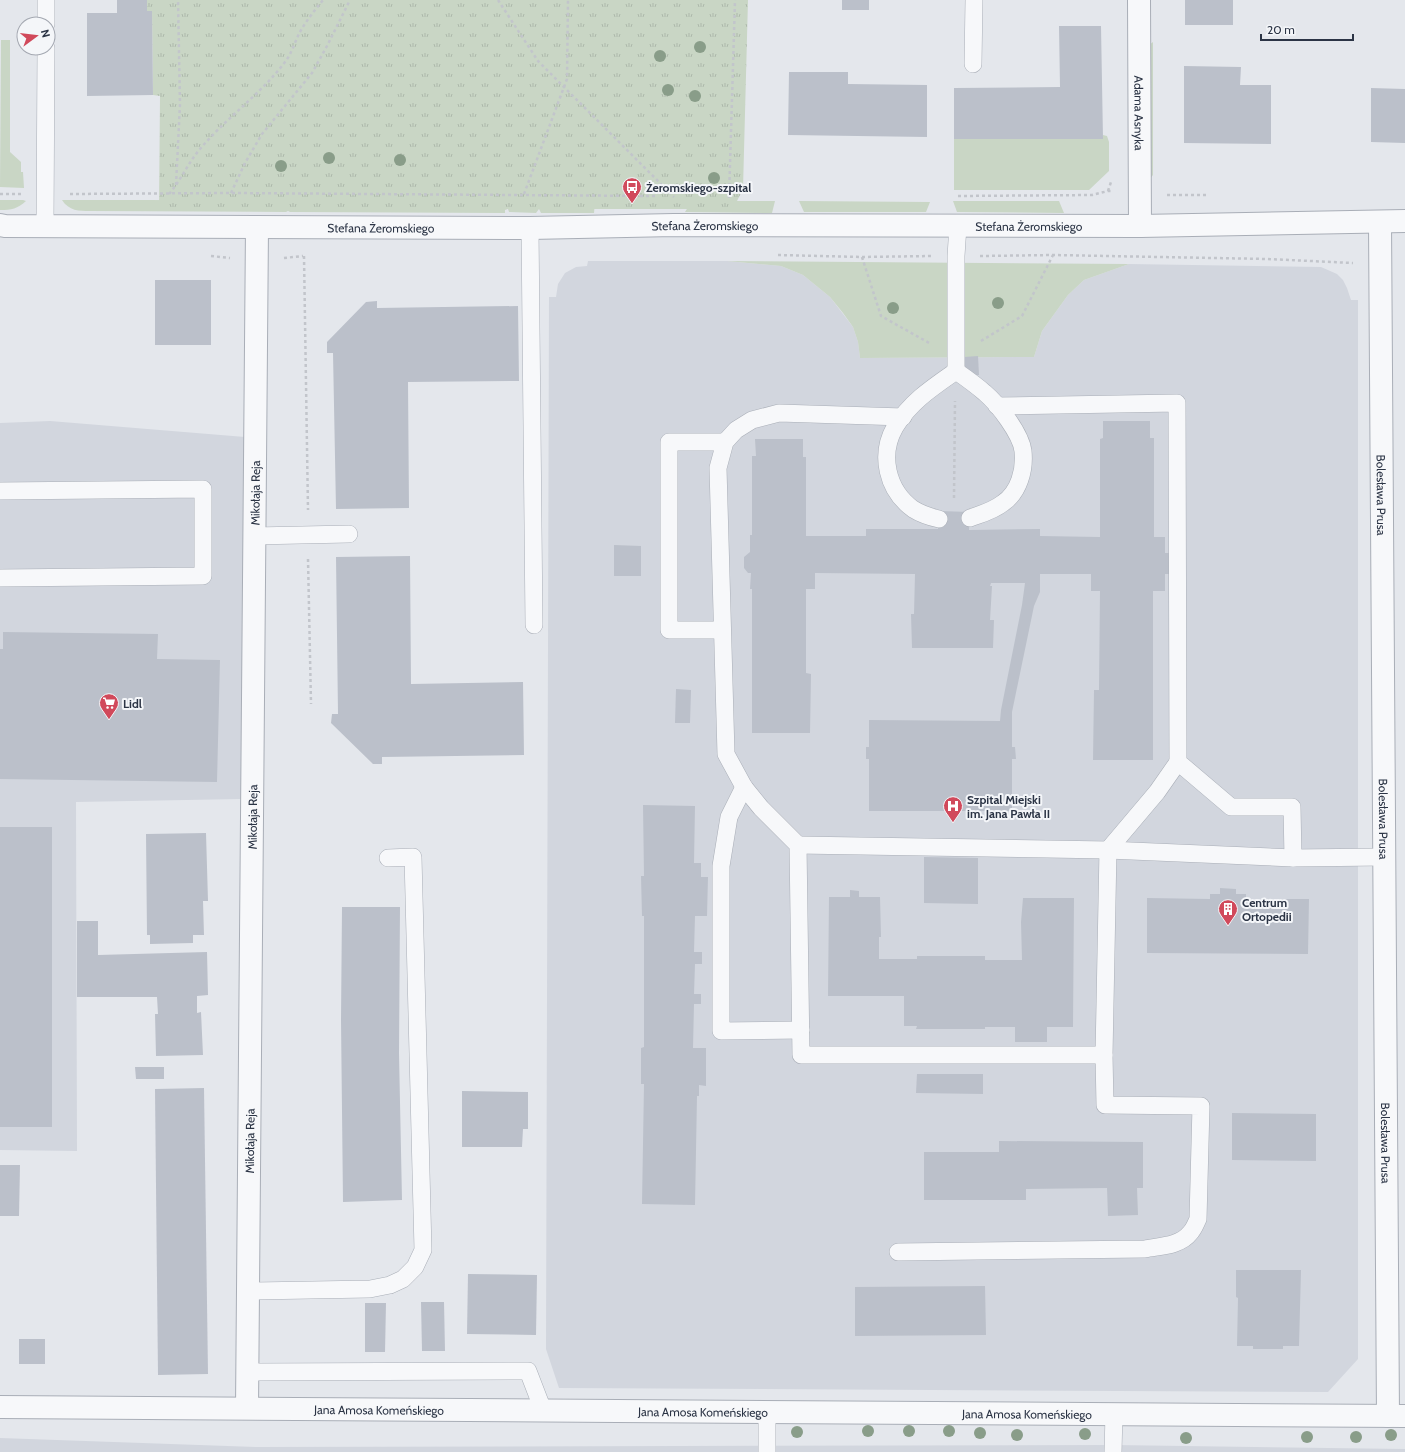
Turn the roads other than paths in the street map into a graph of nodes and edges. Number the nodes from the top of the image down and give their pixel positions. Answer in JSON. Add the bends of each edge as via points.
{"nodes":[{"id":1,"x":46,"y":0,"type":"edge"},
{"id":2,"x":974,"y":0,"type":"edge"},
{"id":3,"x":1139,"y":0,"type":"edge"},
{"id":4,"x":46,"y":16,"type":"edge"},
{"id":5,"x":46,"y":56,"type":"edge"},
{"id":6,"x":973,"y":64,"type":"dead end"},
{"id":7,"x":1405,"y":221,"type":"edge"},
{"id":8,"x":1380,"y":222,"type":"junction"},
{"id":9,"x":958,"y":226,"type":"junction"},
{"id":10,"x":1140,"y":226,"type":"junction"},
{"id":11,"x":2,"y":227,"type":"edge"},
{"id":12,"x":45,"y":227,"type":"junction"},
{"id":13,"x":257,"y":227,"type":"junction"},
{"id":14,"x":530,"y":228,"type":"junction"},
{"id":15,"x":955,"y":364,"type":"junction"},
{"id":16,"x":997,"y":406,"type":"junction"},
{"id":17,"x":903,"y":417,"type":"junction"},
{"id":18,"x":725,"y":442,"type":"junction"},
{"id":19,"x":0,"y":491,"type":"edge"},
{"id":20,"x":970,"y":518,"type":"dead end"},
{"id":21,"x":939,"y":519,"type":"dead end"},
{"id":22,"x":348,"y":534,"type":"dead end"},
{"id":23,"x":254,"y":536,"type":"junction"},
{"id":24,"x":0,"y":578,"type":"edge"},
{"id":25,"x":534,"y":625,"type":"dead end"},
{"id":26,"x":722,"y":630,"type":"junction"},
{"id":27,"x":1178,"y":762,"type":"junction"},
{"id":28,"x":744,"y":787,"type":"junction"},
{"id":29,"x":798,"y":845,"type":"junction"},
{"id":30,"x":1108,"y":850,"type":"junction"},
{"id":31,"x":1384,"y":856,"type":"junction"},
{"id":32,"x":388,"y":858,"type":"dead end"},
{"id":33,"x":1293,"y":858,"type":"junction"},
{"id":34,"x":801,"y":1030,"type":"junction"},
{"id":35,"x":1104,"y":1055,"type":"junction"},
{"id":36,"x":898,"y":1252,"type":"dead end"},
{"id":37,"x":248,"y":1291,"type":"junction"},
{"id":38,"x":248,"y":1372,"type":"junction"},
{"id":39,"x":0,"y":1407,"type":"edge"},
{"id":40,"x":247,"y":1408,"type":"junction"},
{"id":41,"x":543,"y":1410,"type":"junction"},
{"id":42,"x":767,"y":1412,"type":"junction"},
{"id":43,"x":1114,"y":1414,"type":"junction"},
{"id":44,"x":1397,"y":1416,"type":"edge"},
{"id":45,"x":767,"y":1452,"type":"edge"},
{"id":46,"x":1113,"y":1452,"type":"edge"}],
"edges":[{"from":1,"to":4,"type":"lane"},
{"from":2,"to":6,"type":"lane"},
{"from":3,"to":10,"type":"street","name":"Adama Asnyka"},
{"from":5,"to":12,"type":"lane"},
{"from":7,"to":8,"type":"street","name":"Stefana Żeromskiego"},
{"from":8,"to":10,"type":"street","name":"Stefana Żeromskiego"},
{"from":8,"to":31,"type":"street","name":"Bolesława Prusa"},
{"from":9,"to":10,"type":"street","name":"Stefana Żeromskiego"},
{"from":9,"to":14,"type":"street","name":"Stefana Żeromskiego"},
{"from":9,"to":15,"type":"lane"},
{"from":11,"to":12,"type":"street","name":"Stefana Żeromskiego"},
{"from":12,"to":13,"type":"street","name":"Stefana Żeromskiego"},
{"from":13,"to":14,"type":"street","name":"Stefana Żeromskiego"},
{"from":13,"to":23,"type":"street","name":"Mikołaja Reja"},
{"from":14,"to":25,"type":"lane"},
{"from":15,"to":16,"type":"lane"},
{"from":15,"to":17,"type":"lane"},
{"from":16,"to":20,"type":"lane","via":[[1013,429],[1023,450],[1023,469],[1017,487],[1004,502],[991,511]]},
{"from":16,"to":27,"type":"lane","via":[[1177,403]]},
{"from":17,"to":18,"type":"lane","via":[[779,413],[752,420],[736,430]]},
{"from":17,"to":21,"type":"lane","via":[[888,445],[887,460],[893,488],[914,510]]},
{"from":18,"to":26,"type":"lane","via":[[718,468]]},
{"from":18,"to":26,"type":"lane","via":[[669,442],[669,630]]},
{"from":19,"to":24,"type":"lane","via":[[203,489],[203,576]]},
{"from":22,"to":23,"type":"lane"},
{"from":23,"to":37,"type":"street","name":"Mikołaja Reja"},
{"from":26,"to":28,"type":"lane","via":[[726,754]]},
{"from":27,"to":30,"type":"lane","via":[[1157,792]]},
{"from":27,"to":33,"type":"lane","via":[[1231,807],[1292,807]]},
{"from":28,"to":29,"type":"lane","via":[[760,808]]},
{"from":28,"to":34,"type":"lane","via":[[729,817],[721,866],[721,1031]]},
{"from":29,"to":30,"type":"lane"},
{"from":29,"to":34,"type":"lane"},
{"from":30,"to":33,"type":"lane"},
{"from":30,"to":35,"type":"lane"},
{"from":31,"to":33,"type":"lane"},
{"from":31,"to":44,"type":"street","name":"Bolesława Prusa"},
{"from":32,"to":37,"type":"lane","via":[[413,857],[423,1250],[415,1267],[403,1279],[390,1285],[370,1289]]},
{"from":34,"to":35,"type":"lane","via":[[801,1055]]},
{"from":35,"to":36,"type":"lane","via":[[1105,1104],[1201,1106],[1198,1219],[1190,1233],[1170,1245],[1145,1249]]},
{"from":37,"to":38,"type":"street","name":"Mikołaja Reja"},
{"from":38,"to":40,"type":"street","name":"Mikołaja Reja"},
{"from":38,"to":41,"type":"lane","via":[[528,1371]]},
{"from":39,"to":40,"type":"street","name":"Jana Amosa Komeńskiego"},
{"from":40,"to":41,"type":"street","name":"Jana Amosa Komeńskiego"},
{"from":41,"to":42,"type":"street","name":"Jana Amosa Komeńskiego"},
{"from":42,"to":43,"type":"street","name":"Jana Amosa Komeńskiego"},
{"from":42,"to":45,"type":"lane"},
{"from":43,"to":44,"type":"street","name":"Jana Amosa Komeńskiego"},
{"from":43,"to":46,"type":"lane"}]}
